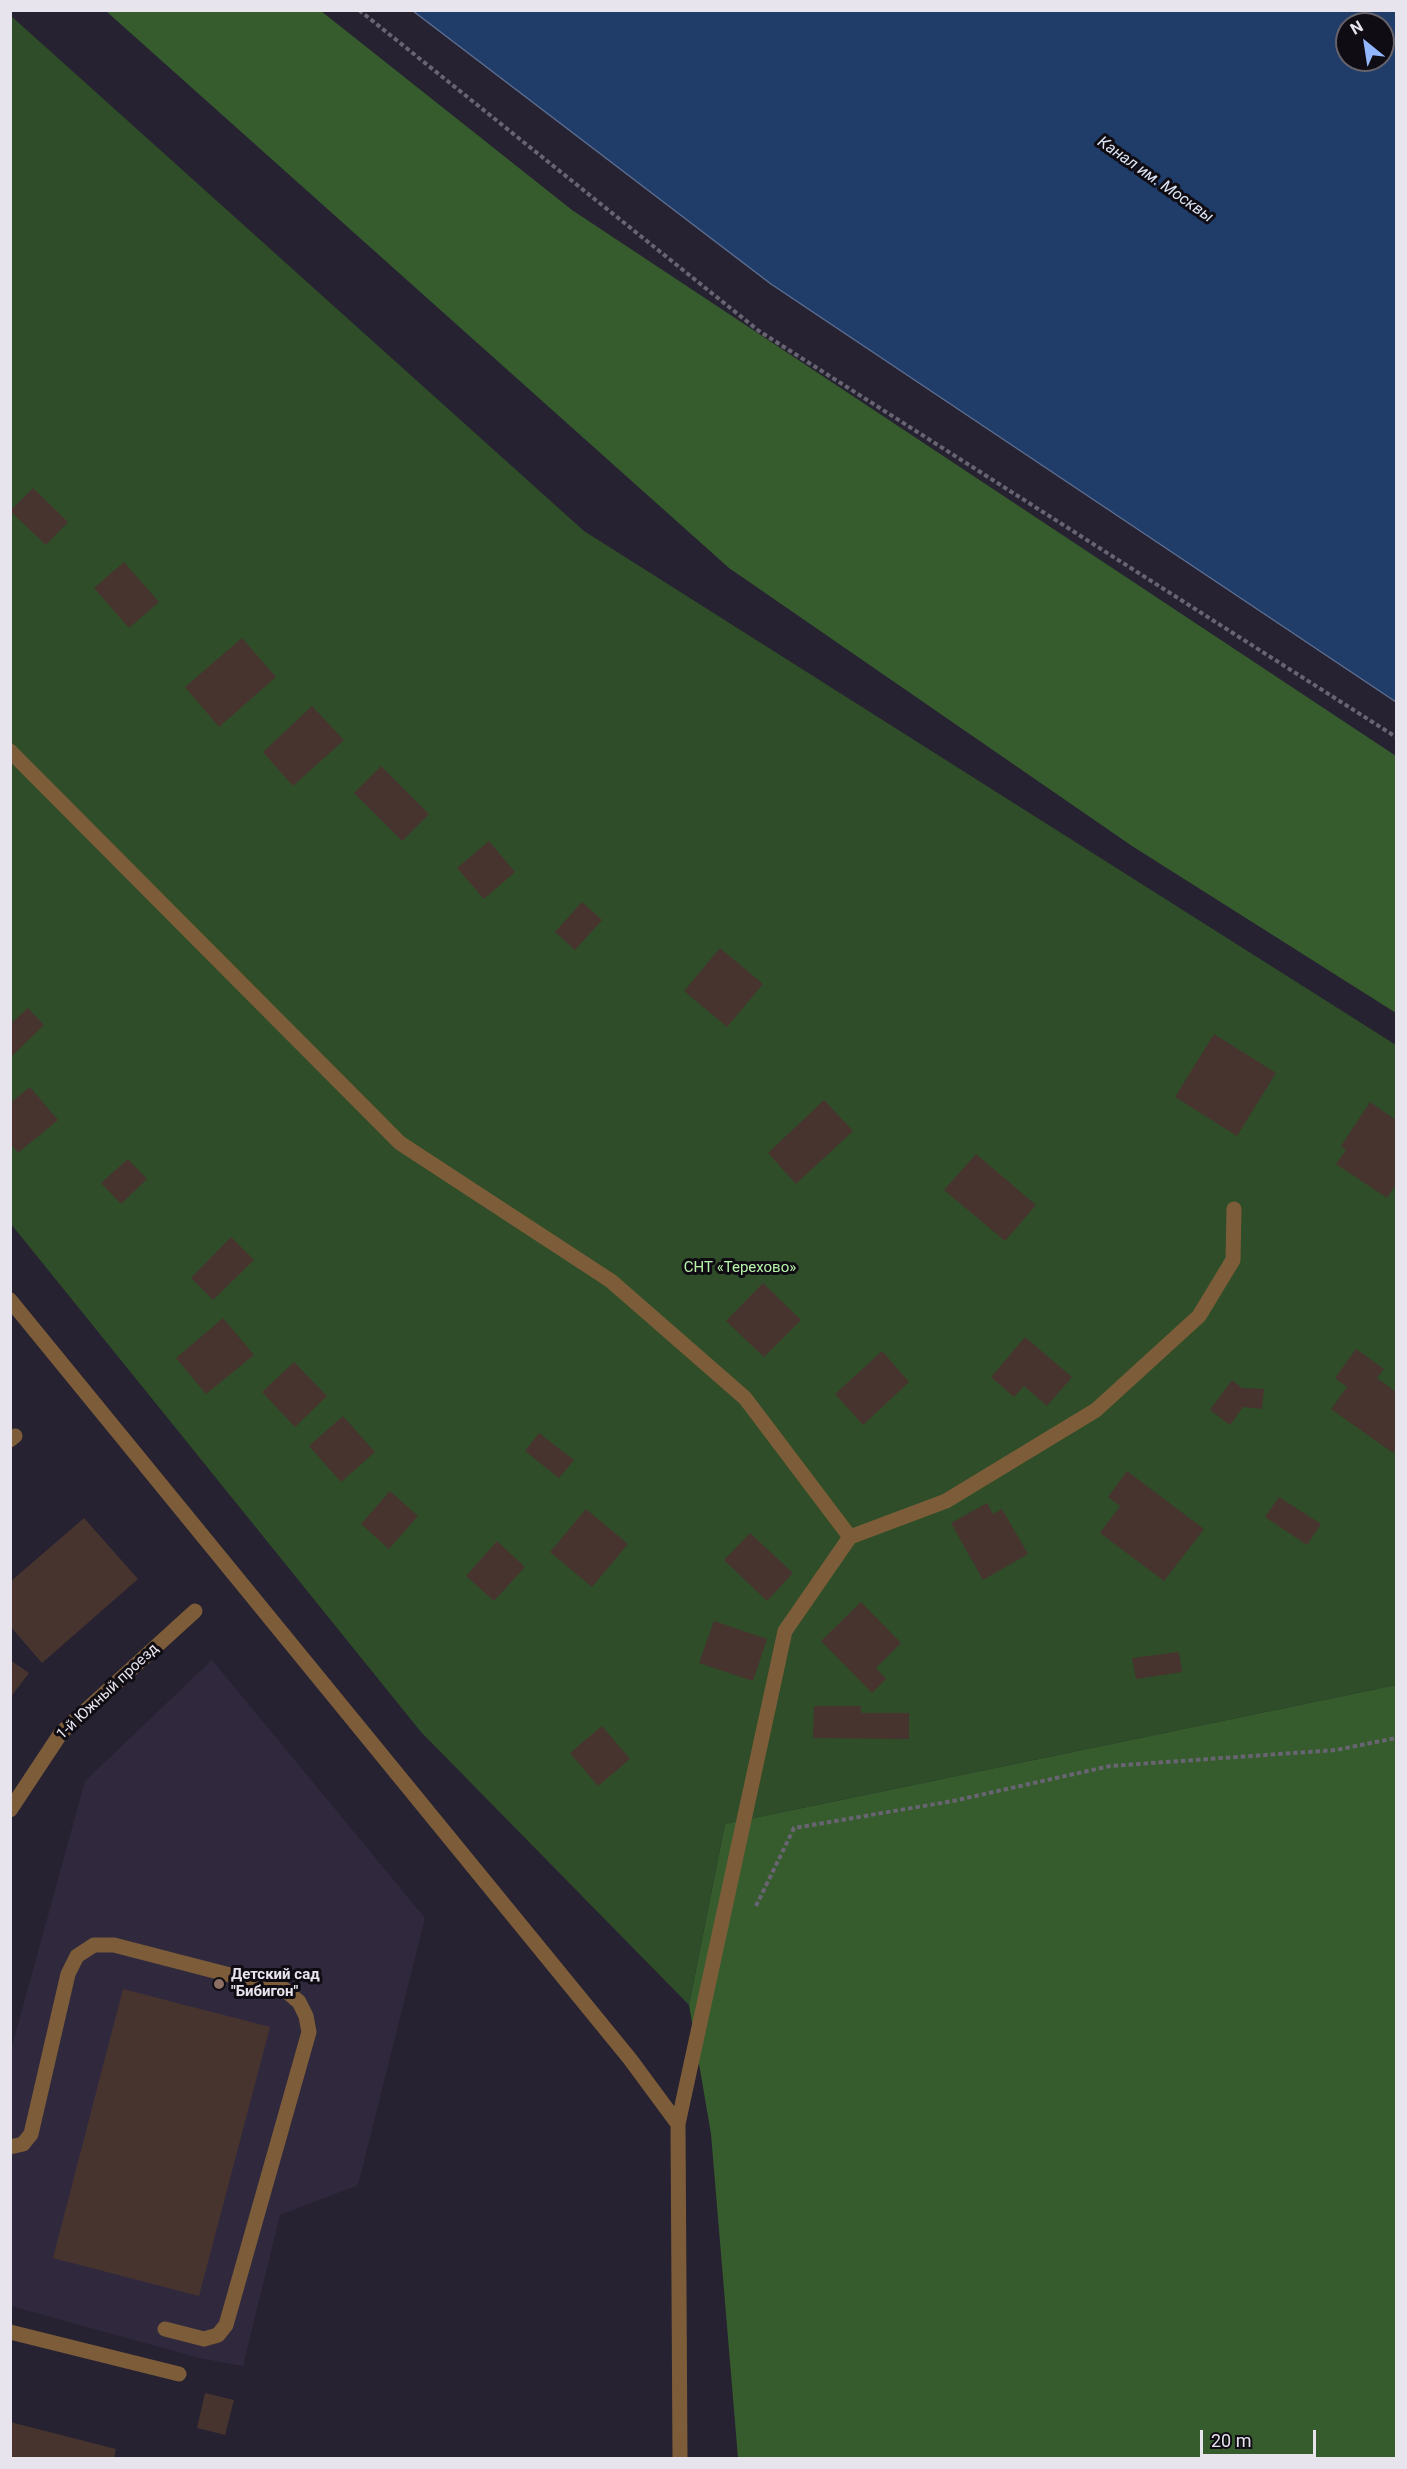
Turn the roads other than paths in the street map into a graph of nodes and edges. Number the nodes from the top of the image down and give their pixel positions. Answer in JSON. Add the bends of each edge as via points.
{"nodes":[{"id":1,"x":10,"y":751,"type":"edge"},
{"id":2,"x":1234,"y":1209,"type":"dead end"},
{"id":3,"x":10,"y":1300,"type":"edge"},
{"id":4,"x":850,"y":1537,"type":"junction"},
{"id":5,"x":195,"y":1611,"type":"dead end"},
{"id":6,"x":10,"y":1810,"type":"edge"},
{"id":7,"x":678,"y":2124,"type":"junction"},
{"id":8,"x":10,"y":2147,"type":"edge"},
{"id":9,"x":165,"y":2329,"type":"dead end"},
{"id":10,"x":10,"y":2332,"type":"edge"},
{"id":11,"x":179,"y":2374,"type":"dead end"},
{"id":12,"x":680,"y":2458,"type":"edge"}],
"edges":[{"from":1,"to":4,"type":"street","via":[[400,1143],[611,1281],[745,1398]]},
{"from":2,"to":4,"type":"street","via":[[1233,1260],[1199,1316],[1096,1410],[946,1501]]},
{"from":3,"to":7,"type":"street","via":[[630,2059]]},
{"from":4,"to":7,"type":"street","via":[[785,1631]]},
{"from":5,"to":6,"type":"street","name":"1-й Южный проезд","via":[[61,1733]]},
{"from":7,"to":12,"type":"street"},
{"from":8,"to":9,"type":"street","via":[[23,2144],[31,2134],[68,1974],[77,1956],[94,1945],[114,1945],[284,1989],[299,2002],[309,2032],[226,2325],[218,2335],[204,2339]]},
{"from":10,"to":11,"type":"street"}]}
